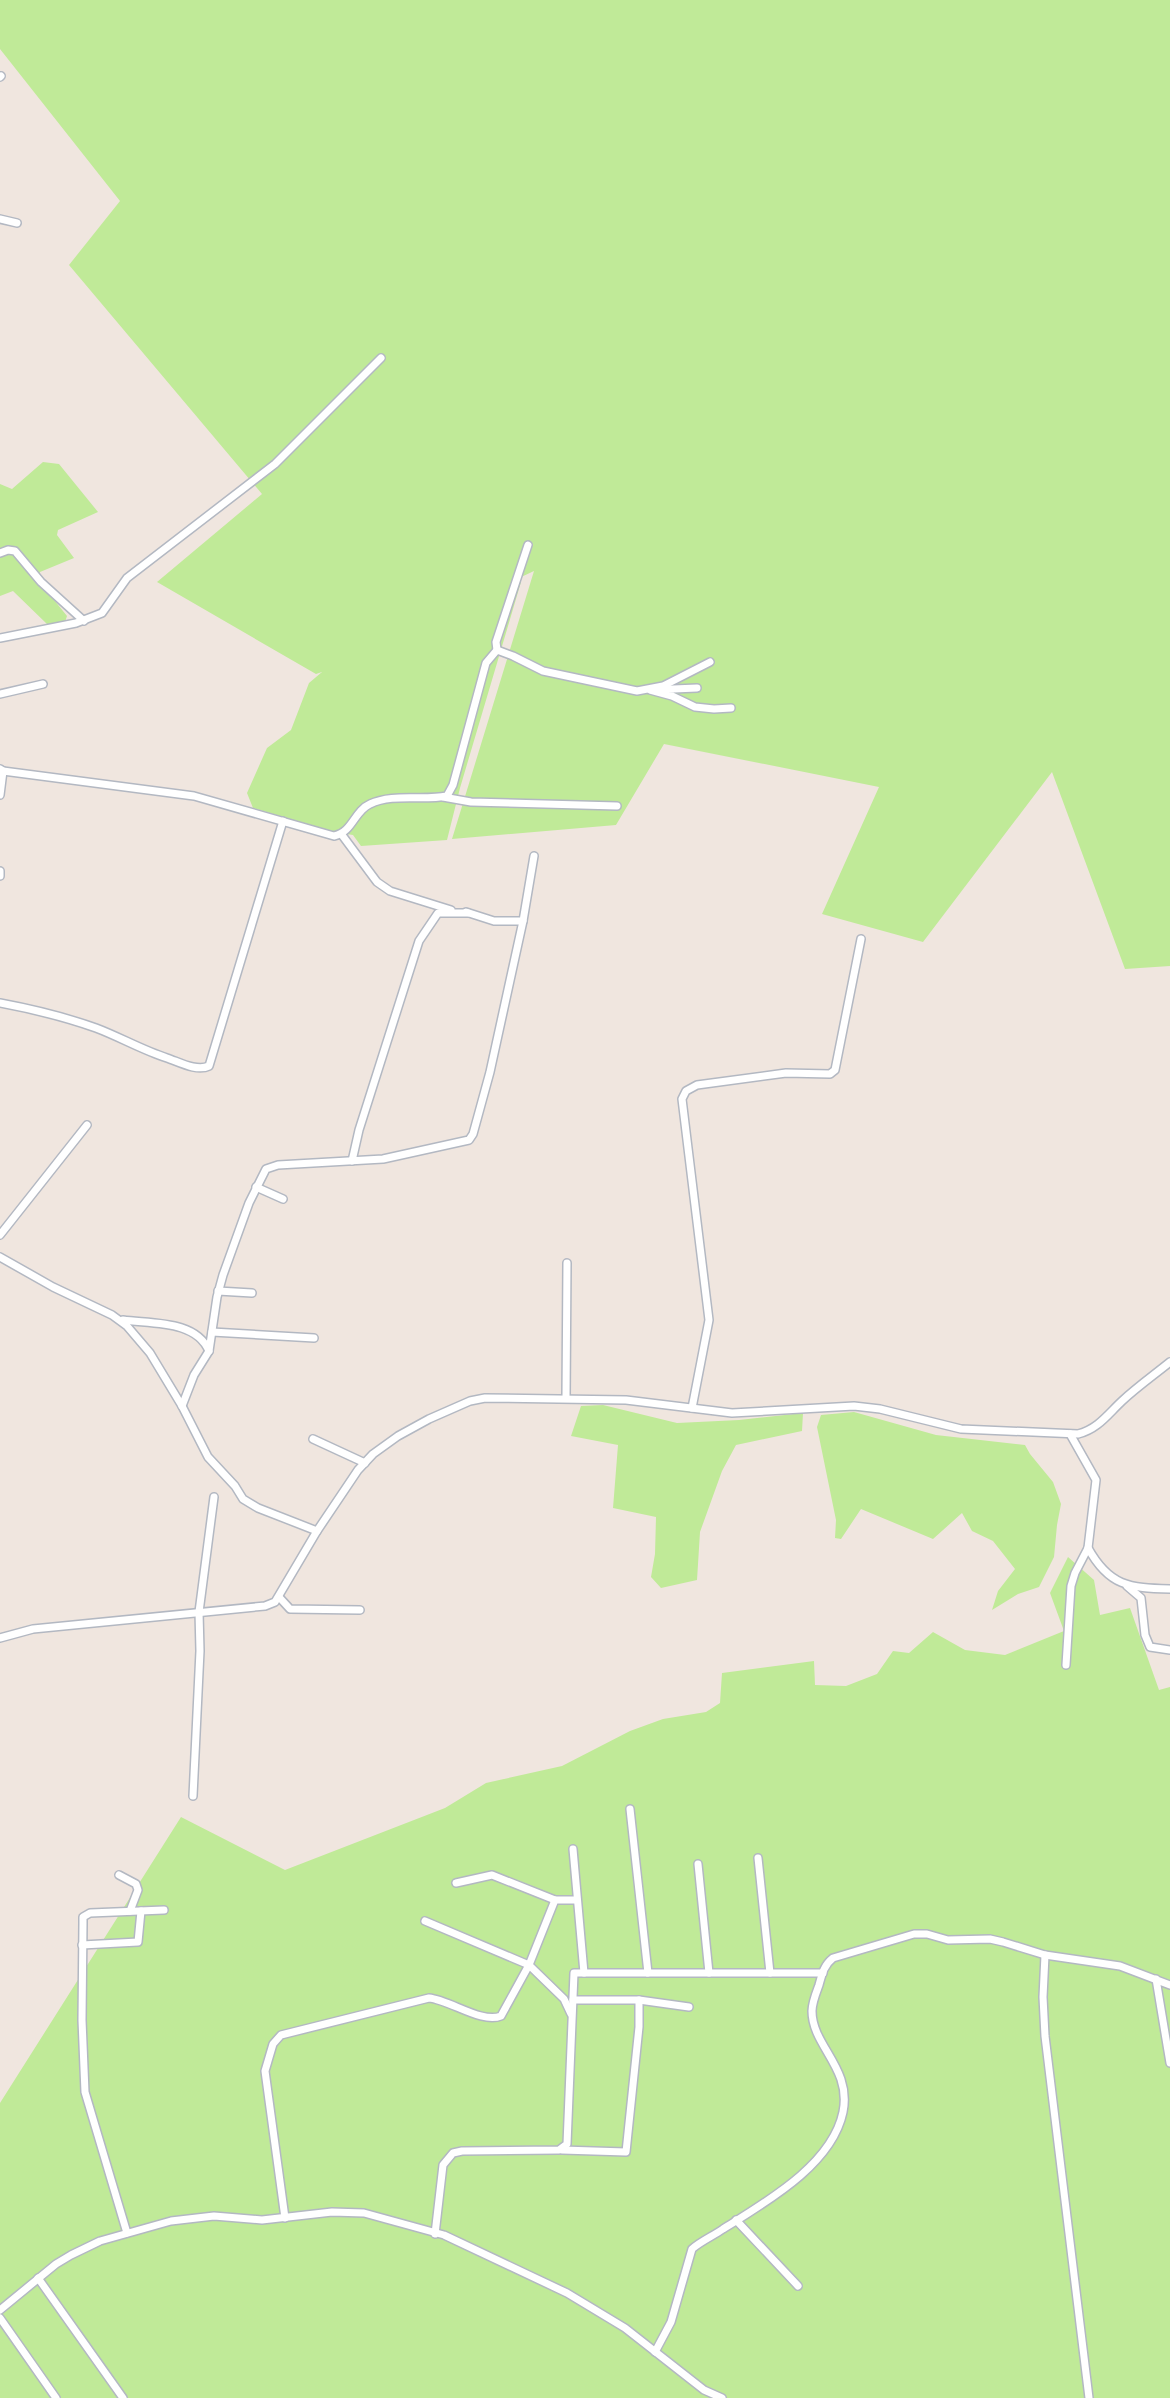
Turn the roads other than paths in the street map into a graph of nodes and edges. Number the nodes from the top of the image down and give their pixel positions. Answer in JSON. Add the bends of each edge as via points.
{"nodes":[{"id":1,"x":0,"y":219,"type":"edge"},
{"id":2,"x":18,"y":223,"type":"dead end"},
{"id":3,"x":380,"y":358,"type":"dead end"},
{"id":4,"x":528,"y":545,"type":"dead end"},
{"id":5,"x":0,"y":554,"type":"edge"},
{"id":6,"x":84,"y":621,"type":"junction"},
{"id":7,"x":0,"y":638,"type":"edge"},
{"id":8,"x":497,"y":650,"type":"junction"},
{"id":9,"x":710,"y":662,"type":"dead end"},
{"id":10,"x":43,"y":684,"type":"dead end"},
{"id":11,"x":697,"y":688,"type":"dead end"},
{"id":12,"x":650,"y":690,"type":"junction"},
{"id":13,"x":0,"y":694,"type":"edge"},
{"id":14,"x":731,"y":708,"type":"dead end"},
{"id":15,"x":1,"y":770,"type":"edge"},
{"id":16,"x":0,"y":795,"type":"edge"},
{"id":17,"x":443,"y":797,"type":"junction"},
{"id":18,"x":617,"y":806,"type":"dead end"},
{"id":19,"x":283,"y":821,"type":"junction"},
{"id":20,"x":342,"y":835,"type":"junction"},
{"id":21,"x":534,"y":856,"type":"dead end"},
{"id":22,"x":0,"y":871,"type":"edge"},
{"id":23,"x":0,"y":876,"type":"edge"},
{"id":24,"x":468,"y":913,"type":"junction"},
{"id":25,"x":523,"y":921,"type":"junction"},
{"id":26,"x":860,"y":939,"type":"dead end"},
{"id":27,"x":0,"y":1003,"type":"edge"},
{"id":28,"x":87,"y":1125,"type":"dead end"},
{"id":29,"x":352,"y":1161,"type":"junction"},
{"id":30,"x":256,"y":1187,"type":"junction"},
{"id":31,"x":284,"y":1199,"type":"dead end"},
{"id":32,"x":0,"y":1235,"type":"edge"},
{"id":33,"x":0,"y":1257,"type":"edge"},
{"id":34,"x":567,"y":1263,"type":"dead end"},
{"id":35,"x":218,"y":1292,"type":"junction"},
{"id":36,"x":252,"y":1293,"type":"dead end"},
{"id":37,"x":119,"y":1320,"type":"junction"},
{"id":38,"x":212,"y":1332,"type":"junction"},
{"id":39,"x":314,"y":1338,"type":"dead end"},
{"id":40,"x":209,"y":1351,"type":"junction"},
{"id":41,"x":1170,"y":1362,"type":"edge"},
{"id":42,"x":566,"y":1398,"type":"junction"},
{"id":43,"x":182,"y":1406,"type":"junction"},
{"id":44,"x":692,"y":1408,"type":"junction"},
{"id":45,"x":1070,"y":1434,"type":"junction"},
{"id":46,"x":313,"y":1440,"type":"dead end"},
{"id":47,"x":365,"y":1462,"type":"junction"},
{"id":48,"x":214,"y":1497,"type":"dead end"},
{"id":49,"x":317,"y":1531,"type":"junction"},
{"id":50,"x":1088,"y":1548,"type":"junction"},
{"id":51,"x":1126,"y":1585,"type":"junction"},
{"id":52,"x":1170,"y":1589,"type":"edge"},
{"id":53,"x":279,"y":1597,"type":"junction"},
{"id":54,"x":360,"y":1610,"type":"dead end"},
{"id":55,"x":199,"y":1612,"type":"junction"},
{"id":56,"x":0,"y":1638,"type":"edge"},
{"id":57,"x":1170,"y":1650,"type":"edge"},
{"id":58,"x":1066,"y":1665,"type":"dead end"},
{"id":59,"x":193,"y":1796,"type":"dead end"},
{"id":60,"x":630,"y":1809,"type":"dead end"},
{"id":61,"x":573,"y":1849,"type":"dead end"},
{"id":62,"x":758,"y":1858,"type":"dead end"},
{"id":63,"x":698,"y":1864,"type":"dead end"},
{"id":64,"x":119,"y":1875,"type":"dead end"},
{"id":65,"x":456,"y":1883,"type":"dead end"},
{"id":66,"x":555,"y":1900,"type":"junction"},
{"id":67,"x":577,"y":1900,"type":"junction"},
{"id":68,"x":164,"y":1910,"type":"dead end"},
{"id":69,"x":130,"y":1911,"type":"junction"},
{"id":70,"x":141,"y":1911,"type":"junction"},
{"id":71,"x":425,"y":1921,"type":"dead end"},
{"id":72,"x":82,"y":1945,"type":"junction"},
{"id":73,"x":1045,"y":1955,"type":"junction"},
{"id":74,"x":529,"y":1965,"type":"junction"},
{"id":75,"x":584,"y":1973,"type":"junction"},
{"id":76,"x":648,"y":1973,"type":"junction"},
{"id":77,"x":709,"y":1973,"type":"junction"},
{"id":78,"x":770,"y":1973,"type":"junction"},
{"id":79,"x":823,"y":1973,"type":"junction"},
{"id":80,"x":1156,"y":1979,"type":"junction"},
{"id":81,"x":1170,"y":1985,"type":"edge"},
{"id":82,"x":573,"y":2000,"type":"junction"},
{"id":83,"x":639,"y":2000,"type":"junction"},
{"id":84,"x":689,"y":2007,"type":"dead end"},
{"id":85,"x":573,"y":2018,"type":"junction"},
{"id":86,"x":1170,"y":2063,"type":"edge"},
{"id":87,"x":559,"y":2150,"type":"junction"},
{"id":88,"x":285,"y":2218,"type":"junction"},
{"id":89,"x":736,"y":2220,"type":"junction"},
{"id":90,"x":127,"y":2233,"type":"junction"},
{"id":91,"x":435,"y":2234,"type":"junction"},
{"id":92,"x":38,"y":2278,"type":"junction"},
{"id":93,"x":798,"y":2286,"type":"dead end"},
{"id":94,"x":0,"y":2311,"type":"edge"},
{"id":95,"x":0,"y":2318,"type":"edge"},
{"id":96,"x":655,"y":2352,"type":"junction"},
{"id":97,"x":55,"y":2398,"type":"edge"},
{"id":98,"x":123,"y":2398,"type":"edge"},
{"id":99,"x":722,"y":2398,"type":"edge"},
{"id":100,"x":1089,"y":2398,"type":"edge"}],
"edges":[{"from":1,"to":2,"type":"street"},
{"from":3,"to":6,"type":"street","via":[[275,464],[128,578],[102,613]]},
{"from":4,"to":8,"type":"street"},
{"from":5,"to":6,"type":"street","via":[[15,551]]},
{"from":6,"to":7,"type":"street"},
{"from":8,"to":12,"type":"street","via":[[543,671]]},
{"from":8,"to":17,"type":"street","via":[[486,663],[453,785]]},
{"from":9,"to":12,"type":"street"},
{"from":10,"to":13,"type":"street"},
{"from":11,"to":12,"type":"street"},
{"from":12,"to":14,"type":"street","via":[[695,707]]},
{"from":15,"to":16,"type":"street"},
{"from":15,"to":19,"type":"street","via":[[194,796]]},
{"from":17,"to":18,"type":"street","via":[[471,802]]},
{"from":17,"to":20,"type":"street","via":[[366,805]]},
{"from":19,"to":20,"type":"street"},
{"from":19,"to":27,"type":"street","via":[[209,1066],[190,1066],[95,1028]]},
{"from":20,"to":24,"type":"street","via":[[377,882],[390,891]]},
{"from":21,"to":25,"type":"street"},
{"from":22,"to":23,"type":"street"},
{"from":24,"to":25,"type":"street"},
{"from":24,"to":29,"type":"street","via":[[438,913],[419,941]]},
{"from":25,"to":29,"type":"street","via":[[490,1072],[469,1140],[398,1157]]},
{"from":26,"to":44,"type":"street","via":[[835,1070],[696,1085],[682,1099],[709,1320]]},
{"from":28,"to":32,"type":"street"},
{"from":29,"to":30,"type":"street","via":[[271,1166]]},
{"from":30,"to":31,"type":"street"},
{"from":30,"to":35,"type":"street"},
{"from":33,"to":37,"type":"street"},
{"from":34,"to":42,"type":"street"},
{"from":35,"to":36,"type":"street"},
{"from":35,"to":38,"type":"street"},
{"from":37,"to":40,"type":"street","via":[[195,1333]]},
{"from":37,"to":43,"type":"street","via":[[140,1339]]},
{"from":38,"to":39,"type":"street"},
{"from":38,"to":40,"type":"street"},
{"from":40,"to":43,"type":"street"},
{"from":41,"to":45,"type":"street","via":[[1090,1431]]},
{"from":42,"to":44,"type":"street"},
{"from":42,"to":47,"type":"street","via":[[470,1401],[398,1436]]},
{"from":43,"to":49,"type":"street","via":[[208,1457],[243,1499]]},
{"from":44,"to":45,"type":"street","via":[[732,1413],[854,1406],[961,1429]]},
{"from":45,"to":50,"type":"street","via":[[1096,1480]]},
{"from":46,"to":47,"type":"street"},
{"from":47,"to":49,"type":"street"},
{"from":48,"to":55,"type":"street"},
{"from":49,"to":53,"type":"street"},
{"from":50,"to":51,"type":"street","via":[[1115,1582]]},
{"from":50,"to":58,"type":"street","via":[[1071,1586]]},
{"from":51,"to":52,"type":"street"},
{"from":51,"to":57,"type":"street","via":[[1141,1598],[1150,1647]]},
{"from":53,"to":54,"type":"street","via":[[290,1608]]},
{"from":53,"to":55,"type":"street","via":[[265,1606]]},
{"from":55,"to":56,"type":"street","via":[[33,1629]]},
{"from":55,"to":59,"type":"street"},
{"from":60,"to":76,"type":"street"},
{"from":61,"to":67,"type":"street"},
{"from":62,"to":78,"type":"street"},
{"from":63,"to":77,"type":"street"},
{"from":64,"to":69,"type":"street","via":[[138,1889]]},
{"from":65,"to":66,"type":"street","via":[[492,1875]]},
{"from":66,"to":67,"type":"street"},
{"from":66,"to":74,"type":"street"},
{"from":67,"to":75,"type":"street"},
{"from":68,"to":70,"type":"street"},
{"from":69,"to":70,"type":"street"},
{"from":69,"to":72,"type":"street","via":[[86,1914]]},
{"from":70,"to":72,"type":"street","via":[[138,1942]]},
{"from":71,"to":74,"type":"street"},
{"from":72,"to":90,"type":"street","via":[[85,2092]]},
{"from":73,"to":79,"type":"street","via":[[990,1939],[948,1940],[914,1934],[839,1955]]},
{"from":73,"to":80,"type":"street","via":[[1120,1966]]},
{"from":73,"to":100,"type":"street","via":[[1045,2036]]},
{"from":74,"to":85,"type":"street","via":[[564,1999]]},
{"from":74,"to":88,"type":"street","via":[[494,2019],[429,1998],[281,2035],[273,2044],[265,2071]]},
{"from":75,"to":76,"type":"street"},
{"from":75,"to":82,"type":"street","via":[[574,1973]]},
{"from":76,"to":77,"type":"street"},
{"from":77,"to":78,"type":"street"},
{"from":78,"to":79,"type":"street"},
{"from":79,"to":89,"type":"street","via":[[812,2012],[842,2082],[844,2109],[839,2126],[796,2180]]},
{"from":80,"to":81,"type":"street"},
{"from":80,"to":86,"type":"street"},
{"from":82,"to":83,"type":"street"},
{"from":82,"to":85,"type":"street"},
{"from":83,"to":84,"type":"street"},
{"from":83,"to":87,"type":"street","via":[[626,2152]]},
{"from":85,"to":87,"type":"street","via":[[567,2144]]},
{"from":87,"to":91,"type":"street","via":[[453,2153],[443,2165]]},
{"from":88,"to":90,"type":"street","via":[[193,2217]]},
{"from":88,"to":91,"type":"street","via":[[364,2213]]},
{"from":89,"to":93,"type":"street"},
{"from":89,"to":96,"type":"street","via":[[692,2249],[671,2322]]},
{"from":90,"to":92,"type":"street","via":[[71,2255]]},
{"from":91,"to":96,"type":"street","via":[[466,2244],[567,2293]]},
{"from":92,"to":94,"type":"street"},
{"from":92,"to":98,"type":"street"},
{"from":95,"to":97,"type":"street"},
{"from":96,"to":99,"type":"street","via":[[704,2390]]}]}
